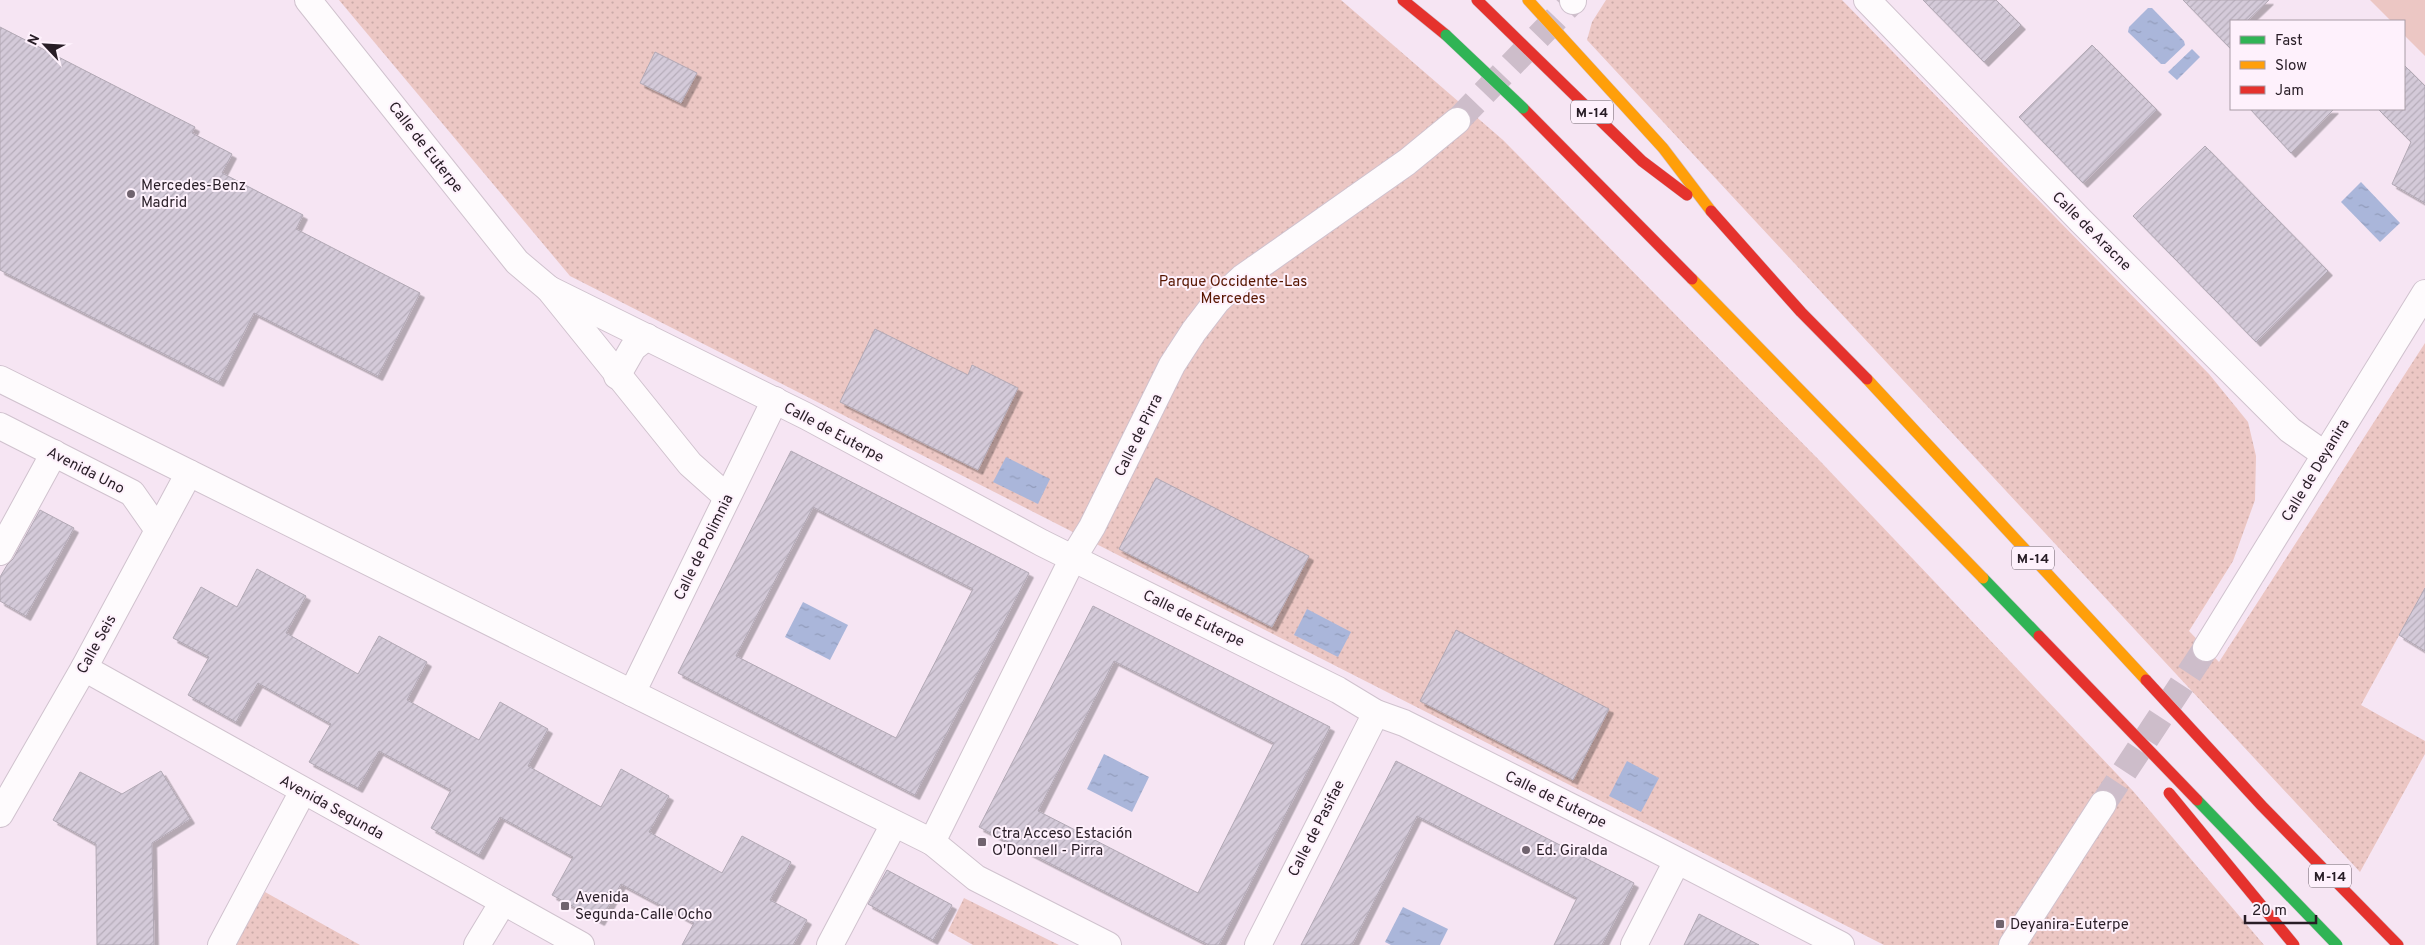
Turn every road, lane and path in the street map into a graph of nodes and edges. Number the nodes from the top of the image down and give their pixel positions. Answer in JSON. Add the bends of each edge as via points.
{"nodes":[{"id":1,"x":308,"y":0,"type":"edge"},
{"id":2,"x":1403,"y":0,"type":"edge"},
{"id":3,"x":1419,"y":0,"type":"edge"},
{"id":4,"x":1477,"y":0,"type":"edge"},
{"id":5,"x":1528,"y":0,"type":"edge"},
{"id":6,"x":1866,"y":0,"type":"edge"},
{"id":7,"x":1446,"y":36,"type":"junction"},
{"id":8,"x":1457,"y":122,"type":"tunnel mouth"},
{"id":9,"x":1714,"y":215,"type":"junction"},
{"id":10,"x":548,"y":289,"type":"junction"},
{"id":11,"x":2425,"y":293,"type":"edge"},
{"id":12,"x":647,"y":337,"type":"junction"},
{"id":13,"x":617,"y":376,"type":"junction"},
{"id":14,"x":0,"y":379,"type":"edge"},
{"id":15,"x":774,"y":400,"type":"junction"},
{"id":16,"x":0,"y":426,"type":"edge"},
{"id":17,"x":54,"y":453,"type":"junction"},
{"id":18,"x":2324,"y":454,"type":"junction"},
{"id":19,"x":189,"y":473,"type":"junction"},
{"id":20,"x":727,"y":497,"type":"junction"},
{"id":21,"x":158,"y":530,"type":"junction"},
{"id":22,"x":0,"y":552,"type":"edge"},
{"id":23,"x":1073,"y":558,"type":"junction"},
{"id":24,"x":2039,"y":636,"type":"junction"},
{"id":25,"x":2206,"y":648,"type":"tunnel mouth"},
{"id":26,"x":84,"y":668,"type":"junction"},
{"id":27,"x":632,"y":693,"type":"junction"},
{"id":28,"x":1376,"y":713,"type":"junction"},
{"id":29,"x":2144,"y":763,"type":"dead end"},
{"id":30,"x":2162,"y":785,"type":"dead end"},
{"id":31,"x":303,"y":791,"type":"junction"},
{"id":32,"x":2103,"y":804,"type":"tunnel mouth"},
{"id":33,"x":0,"y":814,"type":"edge"},
{"id":34,"x":894,"y":824,"type":"junction"},
{"id":35,"x":932,"y":842,"type":"junction"},
{"id":36,"x":1677,"y":861,"type":"junction"},
{"id":37,"x":503,"y":902,"type":"junction"},
{"id":38,"x":221,"y":945,"type":"edge"},
{"id":39,"x":477,"y":945,"type":"edge"},
{"id":40,"x":581,"y":945,"type":"edge"},
{"id":41,"x":830,"y":945,"type":"edge"},
{"id":42,"x":1108,"y":945,"type":"edge"},
{"id":43,"x":1258,"y":945,"type":"edge"},
{"id":44,"x":1634,"y":945,"type":"edge"},
{"id":45,"x":1840,"y":945,"type":"edge"},
{"id":46,"x":2012,"y":945,"type":"edge"},
{"id":47,"x":2294,"y":945,"type":"edge"},
{"id":48,"x":2337,"y":945,"type":"edge"},
{"id":49,"x":2398,"y":945,"type":"edge"}],
"edges":[{"from":1,"to":10,"type":"street","name":"Calle de Euterpe","via":[[517,262]]},
{"from":2,"to":7,"type":"highway"},
{"from":3,"to":7,"type":"highway","number":"M-14"},
{"from":4,"to":9,"type":"highway","number":"M-14","via":[[1642,161]]},
{"from":5,"to":9,"type":"highway","via":[[1663,148]]},
{"from":6,"to":18,"type":"street","name":"Calle de Aracne","via":[[2283,424]]},
{"from":7,"to":24,"type":"highway","number":"M-14","bridge":true,"via":[[1523,108]]},
{"from":8,"to":23,"type":"street","name":"Calle de Pirra","via":[[1407,162],[1242,278],[1217,301],[1172,365],[1092,527]]},
{"from":9,"to":49,"type":"highway","number":"M-14","via":[[2262,806]]},
{"from":10,"to":12,"type":"street","name":"Calle de Euterpe"},
{"from":10,"to":13,"type":"street","name":"Calle de Euterpe"},
{"from":11,"to":18,"type":"street","name":"Calle de Deyanira"},
{"from":12,"to":13,"type":"street","via":[[633,348]]},
{"from":12,"to":15,"type":"street","name":"Calle de Euterpe"},
{"from":13,"to":20,"type":"street","name":"Calle de Euterpe","via":[[690,464]]},
{"from":14,"to":19,"type":"street"},
{"from":15,"to":20,"type":"street","name":"Calle de Polimnia"},
{"from":15,"to":23,"type":"street","name":"Calle de Euterpe"},
{"from":16,"to":17,"type":"street","name":"Avenida Uno"},
{"from":17,"to":21,"type":"street","name":"Avenida Uno","via":[[132,493]]},
{"from":17,"to":22,"type":"street"},
{"from":18,"to":25,"type":"street","name":"Calle de Deyanira"},
{"from":19,"to":21,"type":"street","name":"Calle Seis"},
{"from":19,"to":27,"type":"street"},
{"from":20,"to":27,"type":"street","name":"Calle de Polimnia"},
{"from":21,"to":26,"type":"street","name":"Calle Seis"},
{"from":23,"to":28,"type":"street","name":"Calle de Euterpe","via":[[1338,690]]},
{"from":23,"to":35,"type":"street","name":"Calle de Pirra"},
{"from":24,"to":29,"type":"highway","bridge":true},
{"from":24,"to":48,"type":"highway","number":"M-14","bridge":true},
{"from":26,"to":31,"type":"street","name":"Avenida Segunda"},
{"from":26,"to":33,"type":"street","name":"Calle Seis"},
{"from":27,"to":34,"type":"street"},
{"from":28,"to":36,"type":"street","name":"Calle de Euterpe","via":[[1404,723]]},
{"from":28,"to":43,"type":"street","name":"Calle de Pasifae"},
{"from":30,"to":47,"type":"highway","bridge":true},
{"from":31,"to":37,"type":"street","name":"Avenida Segunda"},
{"from":31,"to":38,"type":"street"},
{"from":32,"to":46,"type":"street"},
{"from":34,"to":35,"type":"street"},
{"from":34,"to":41,"type":"street"},
{"from":35,"to":42,"type":"street","via":[[976,878]]},
{"from":36,"to":44,"type":"street"},
{"from":36,"to":45,"type":"street","name":"Calle de Euterpe"},
{"from":37,"to":39,"type":"street"},
{"from":37,"to":40,"type":"street","name":"Avenida Segunda"}]}
